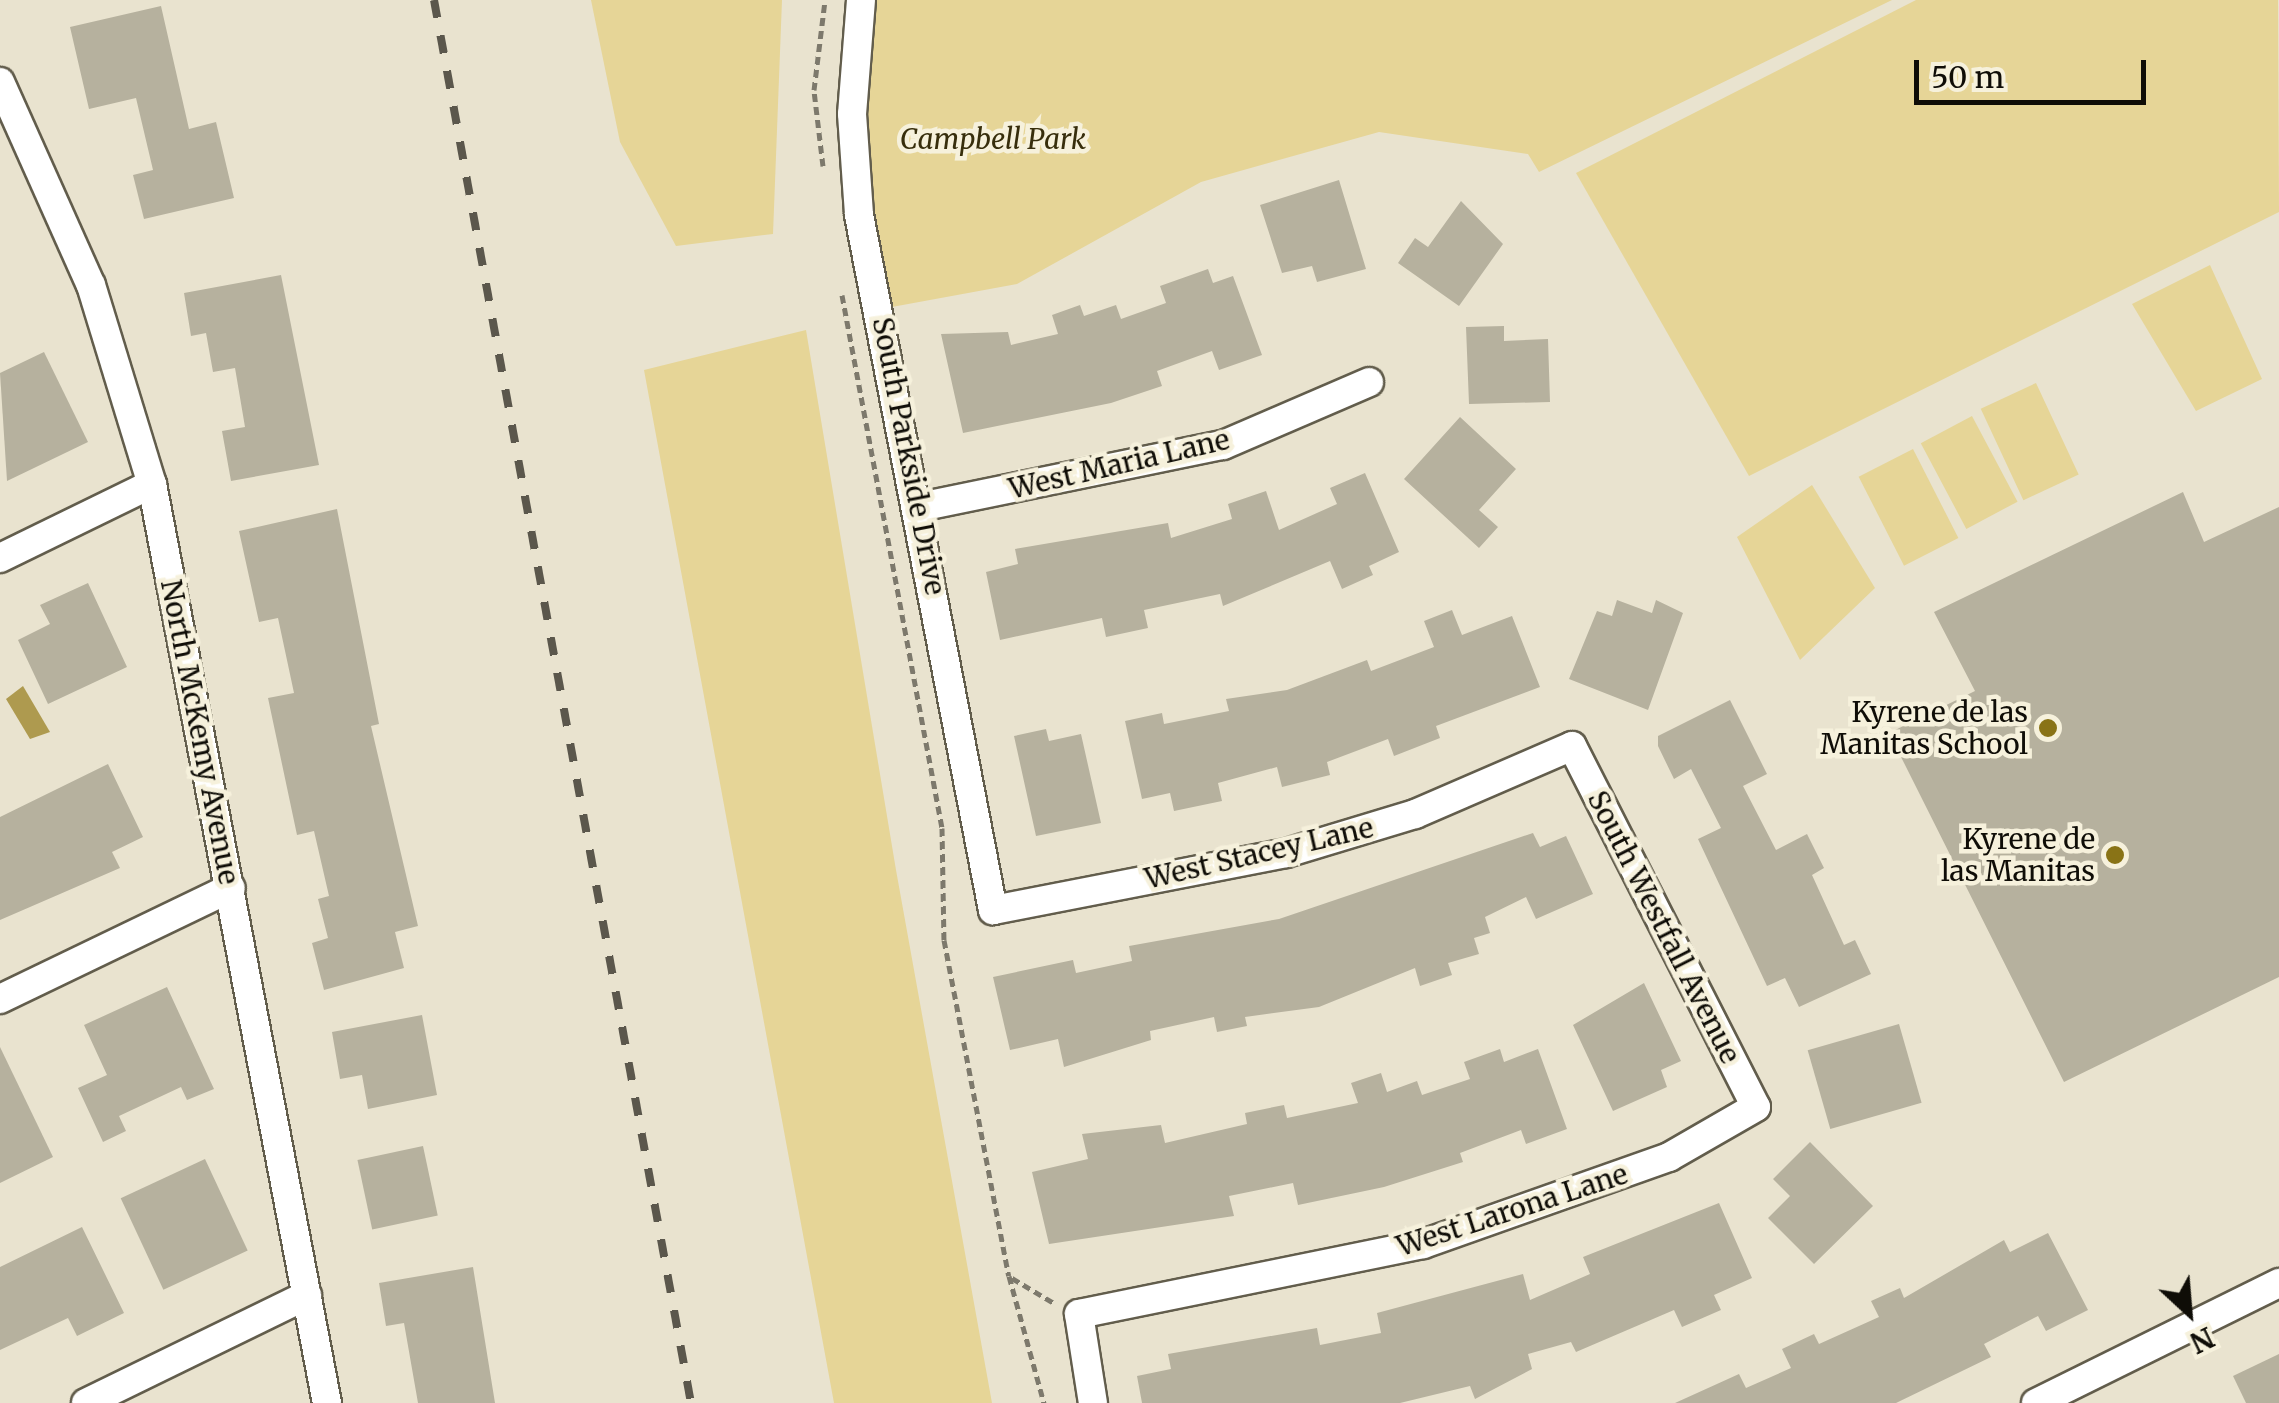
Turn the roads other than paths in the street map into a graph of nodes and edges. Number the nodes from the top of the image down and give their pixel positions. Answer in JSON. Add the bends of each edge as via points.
{"nodes":[{"id":1,"x":861,"y":0,"type":"edge"},
{"id":2,"x":0,"y":82,"type":"edge"},
{"id":3,"x":6,"y":112,"type":"edge"},
{"id":4,"x":1369,"y":382,"type":"dead end"},
{"id":5,"x":152,"y":484,"type":"junction"},
{"id":6,"x":920,"y":507,"type":"junction"},
{"id":7,"x":0,"y":558,"type":"edge"},
{"id":8,"x":1572,"y":746,"type":"joint"},
{"id":9,"x":231,"y":888,"type":"junction"},
{"id":10,"x":993,"y":910,"type":"joint"},
{"id":11,"x":0,"y":999,"type":"edge"},
{"id":12,"x":1756,"y":1107,"type":"joint"},
{"id":13,"x":2279,"y":1284,"type":"edge"},
{"id":14,"x":307,"y":1295,"type":"junction"},
{"id":15,"x":86,"y":1403,"type":"edge"},
{"id":16,"x":327,"y":1403,"type":"edge"},
{"id":17,"x":1093,"y":1403,"type":"edge"},
{"id":18,"x":2036,"y":1403,"type":"edge"}],
"edges":[{"from":1,"to":6,"type":"street","name":"South Parkside Drive","via":[[852,114],[858,215]]},
{"from":2,"to":3,"type":"street","name":"North McKemy Avenue"},
{"from":3,"to":5,"type":"street","name":"North McKemy Avenue","via":[[91,285]]},
{"from":4,"to":6,"type":"street","name":"West Maria Lane","via":[[1223,445]]},
{"from":5,"to":7,"type":"street"},
{"from":5,"to":9,"type":"street","name":"North McKemy Avenue"},
{"from":6,"to":10,"type":"street","name":"South Parkside Drive"},
{"from":8,"to":10,"type":"street","name":"West Stacey Lane","via":[[1416,814],[1286,853]]},
{"from":8,"to":12,"type":"street","name":"South Westfall Avenue"},
{"from":9,"to":11,"type":"street"},
{"from":9,"to":14,"type":"street","name":"North McKemy Avenue"},
{"from":12,"to":17,"type":"street","name":"West Larona Lane","via":[[1669,1157],[1424,1244],[1079,1314]]},
{"from":13,"to":18,"type":"street"},
{"from":14,"to":15,"type":"street"},
{"from":14,"to":16,"type":"street","name":"North McKemy Avenue"}]}
